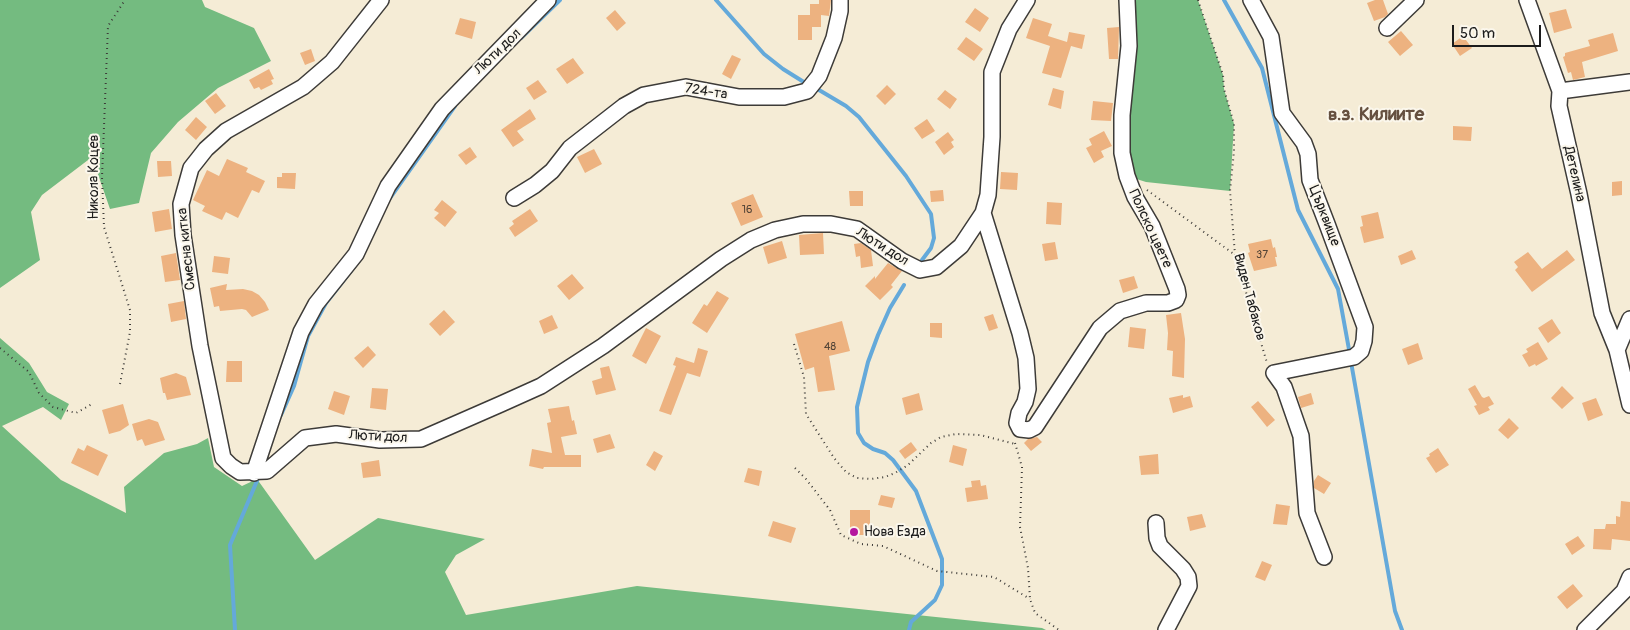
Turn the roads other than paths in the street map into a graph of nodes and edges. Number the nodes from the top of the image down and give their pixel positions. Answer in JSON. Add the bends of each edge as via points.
{"nodes":[{"id":1,"x":381,"y":0,"type":"edge"},
{"id":2,"x":548,"y":0,"type":"edge"},
{"id":3,"x":840,"y":0,"type":"edge"},
{"id":4,"x":1026,"y":0,"type":"edge"},
{"id":5,"x":1127,"y":0,"type":"edge"},
{"id":6,"x":1251,"y":0,"type":"edge"},
{"id":7,"x":1416,"y":0,"type":"edge"},
{"id":8,"x":1527,"y":0,"type":"edge"},
{"id":9,"x":1387,"y":28,"type":"dead end"},
{"id":10,"x":1630,"y":82,"type":"edge"},
{"id":11,"x":1560,"y":91,"type":"junction"},
{"id":12,"x":514,"y":198,"type":"dead end"},
{"id":13,"x":983,"y":213,"type":"junction"},
{"id":14,"x":1630,"y":319,"type":"edge"},
{"id":15,"x":1617,"y":350,"type":"junction"},
{"id":16,"x":1630,"y":405,"type":"edge"},
{"id":17,"x":260,"y":472,"type":"junction"},
{"id":18,"x":1156,"y":523,"type":"dead end"},
{"id":19,"x":1324,"y":557,"type":"dead end"},
{"id":20,"x":1630,"y":577,"type":"edge"},
{"id":21,"x":1166,"y":630,"type":"edge"},
{"id":22,"x":1585,"y":630,"type":"edge"}],
"edges":[{"from":1,"to":17,"type":"street","name":"Смесна китка","via":[[332,62],[303,87],[226,131],[206,149],[191,168],[181,204],[200,346],[223,458],[240,472]]},
{"from":2,"to":17,"type":"street","name":"Люти дол","via":[[442,109],[388,186],[356,254],[316,304],[301,332]]},
{"from":3,"to":12,"type":"street","name":"724-та","via":[[834,38],[812,85],[784,97],[739,97],[686,86],[644,95],[624,106],[570,148],[552,171]]},
{"from":4,"to":13,"type":"street","via":[[1009,29],[992,72],[992,137],[988,195]]},
{"from":5,"to":13,"type":"street","name":"Полско цвете","via":[[1130,46],[1122,114],[1122,153],[1132,190],[1152,226],[1178,295],[1176,300],[1168,303],[1146,303],[1120,311],[1100,328],[1035,427],[1029,430],[1017,426],[1028,389],[1026,358]]},
{"from":6,"to":19,"type":"street","name":"Църквище","via":[[1271,37],[1282,113],[1304,143],[1310,180],[1365,327],[1361,351],[1354,357],[1274,373],[1284,387],[1301,436],[1307,513]]},
{"from":7,"to":9,"type":"street"},
{"from":8,"to":11,"type":"street","name":"Детелина"},
{"from":10,"to":11,"type":"street"},
{"from":11,"to":15,"type":"street","name":"Детелина","via":[[1559,106],[1602,313]]},
{"from":13,"to":17,"type":"street","name":"Люти дол","via":[[961,246],[936,267],[920,270],[902,262],[857,229],[831,224],[803,224],[775,230],[751,240],[721,259],[603,346],[541,386],[421,439],[380,440],[336,434],[305,438]]},
{"from":14,"to":15,"type":"street"},
{"from":15,"to":16,"type":"street","name":"Детелина"},
{"from":18,"to":21,"type":"street","via":[[1160,546],[1183,569],[1189,586]]},
{"from":20,"to":22,"type":"street","via":[[1624,591]]}]}
